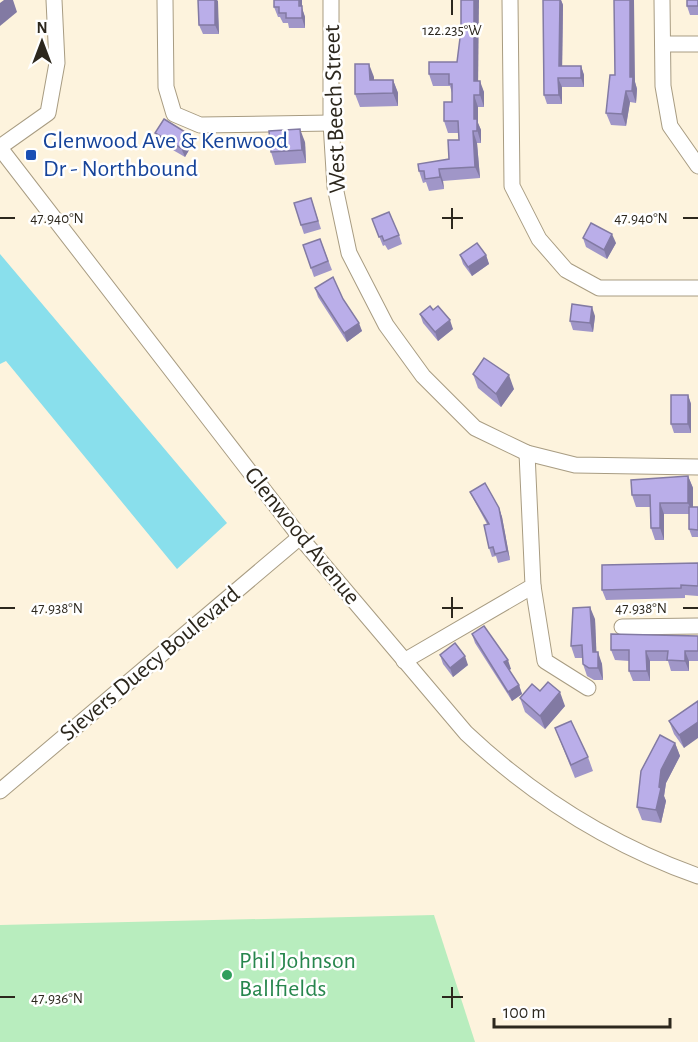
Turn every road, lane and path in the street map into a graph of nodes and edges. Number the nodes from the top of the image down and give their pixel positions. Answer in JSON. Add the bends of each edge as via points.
{"nodes":[{"id":1,"x":54,"y":0,"type":"edge"},
{"id":2,"x":165,"y":0,"type":"edge"},
{"id":3,"x":331,"y":0,"type":"edge"},
{"id":4,"x":510,"y":0,"type":"edge"},
{"id":5,"x":662,"y":0,"type":"edge"},
{"id":6,"x":663,"y":44,"type":"junction"},
{"id":7,"x":698,"y":44,"type":"edge"},
{"id":8,"x":331,"y":123,"type":"junction"},
{"id":9,"x":0,"y":147,"type":"edge"},
{"id":10,"x":698,"y":166,"type":"edge"},
{"id":11,"x":698,"y":288,"type":"edge"},
{"id":12,"x":526,"y":453,"type":"junction"},
{"id":13,"x":698,"y":467,"type":"edge"},
{"id":14,"x":300,"y":537,"type":"junction"},
{"id":15,"x":533,"y":586,"type":"junction"},
{"id":16,"x":698,"y":626,"type":"edge"},
{"id":17,"x":622,"y":627,"type":"dead end"},
{"id":18,"x":404,"y":661,"type":"junction"},
{"id":19,"x":588,"y":688,"type":"dead end"},
{"id":20,"x":0,"y":791,"type":"edge"},
{"id":21,"x":698,"y":876,"type":"edge"}],
"edges":[{"from":1,"to":9,"type":"street","via":[[57,63],[48,113]]},
{"from":2,"to":8,"type":"street","via":[[166,87],[174,114],[200,125]]},
{"from":3,"to":8,"type":"street","name":"West Beech Street"},
{"from":4,"to":11,"type":"street","via":[[512,186],[539,239],[566,270],[599,288]]},
{"from":5,"to":6,"type":"street"},
{"from":6,"to":7,"type":"street"},
{"from":6,"to":10,"type":"street","via":[[663,86],[670,126]]},
{"from":8,"to":12,"type":"street","name":"West Beech Street","via":[[335,187],[349,253],[386,325],[423,376],[475,428]]},
{"from":9,"to":14,"type":"street","name":"Glenwood Avenue"},
{"from":12,"to":13,"type":"street","name":"West Beech Street","via":[[574,465]]},
{"from":12,"to":15,"type":"street"},
{"from":14,"to":18,"type":"street","name":"Glenwood Avenue"},
{"from":14,"to":20,"type":"street","name":"Sievers Duecy Boulevard"},
{"from":15,"to":18,"type":"street"},
{"from":15,"to":19,"type":"street","via":[[545,661]]},
{"from":16,"to":17,"type":"street"},
{"from":18,"to":21,"type":"street","name":"Glenwood Avenue","via":[[466,733],[542,797],[607,837]]}]}
